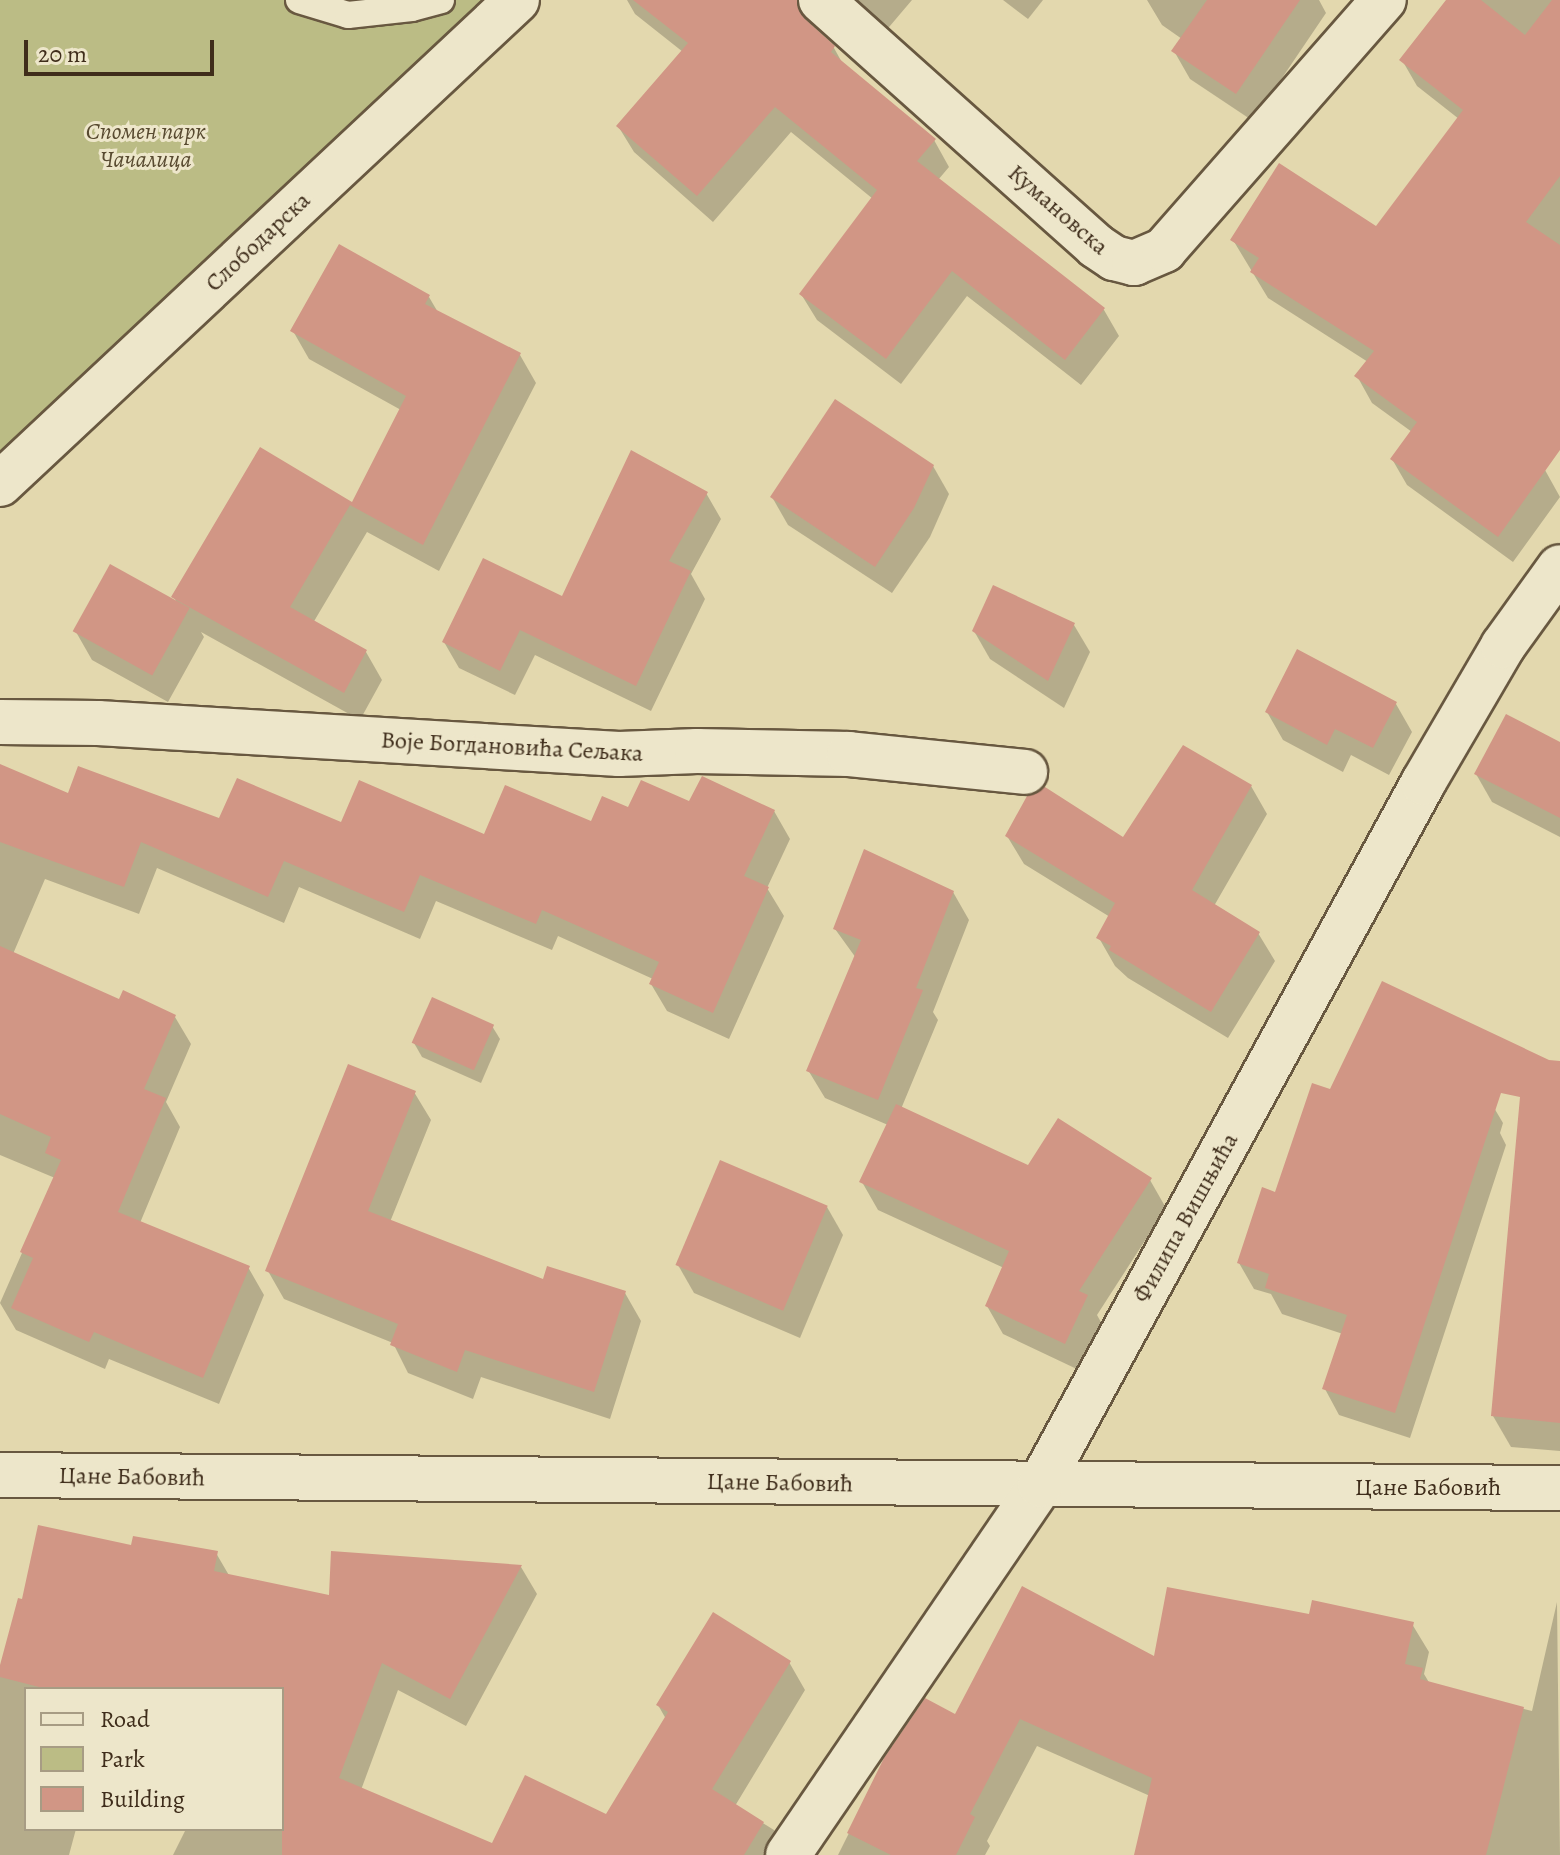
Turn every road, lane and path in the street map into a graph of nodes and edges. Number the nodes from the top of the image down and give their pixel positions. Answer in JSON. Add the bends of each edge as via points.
{"nodes":[{"id":1,"x":299,"y":0,"type":"edge"},
{"id":2,"x":441,"y":0,"type":"edge"},
{"id":3,"x":517,"y":0,"type":"edge"},
{"id":4,"x":821,"y":0,"type":"edge"},
{"id":5,"x":1384,"y":0,"type":"edge"},
{"id":6,"x":0,"y":484,"type":"edge"},
{"id":7,"x":1560,"y":567,"type":"edge"},
{"id":8,"x":0,"y":722,"type":"edge"},
{"id":9,"x":1025,"y":772,"type":"dead end"},
{"id":10,"x":0,"y":1475,"type":"edge"},
{"id":11,"x":1040,"y":1485,"type":"junction"},
{"id":12,"x":1560,"y":1488,"type":"edge"},
{"id":13,"x":788,"y":1855,"type":"edge"}],
"edges":[{"from":1,"to":2,"type":"lane","via":[[348,15]]},
{"from":3,"to":6,"type":"street","name":"Слободарска"},
{"from":4,"to":5,"type":"street","name":"Кумановска","via":[[1096,246],[1134,263],[1164,250]]},
{"from":7,"to":11,"type":"street","name":"Филипа Вишњића","via":[[1503,646],[1423,783]]},
{"from":8,"to":9,"type":"street","name":"Воје Богдановића Сељака","via":[[98,723],[619,754],[849,754]]},
{"from":10,"to":11,"type":"street","name":"Цане Бабовић"},
{"from":11,"to":12,"type":"street","name":"Цане Бабовић"},
{"from":11,"to":13,"type":"street","name":"Филипа Вишњића"}]}
